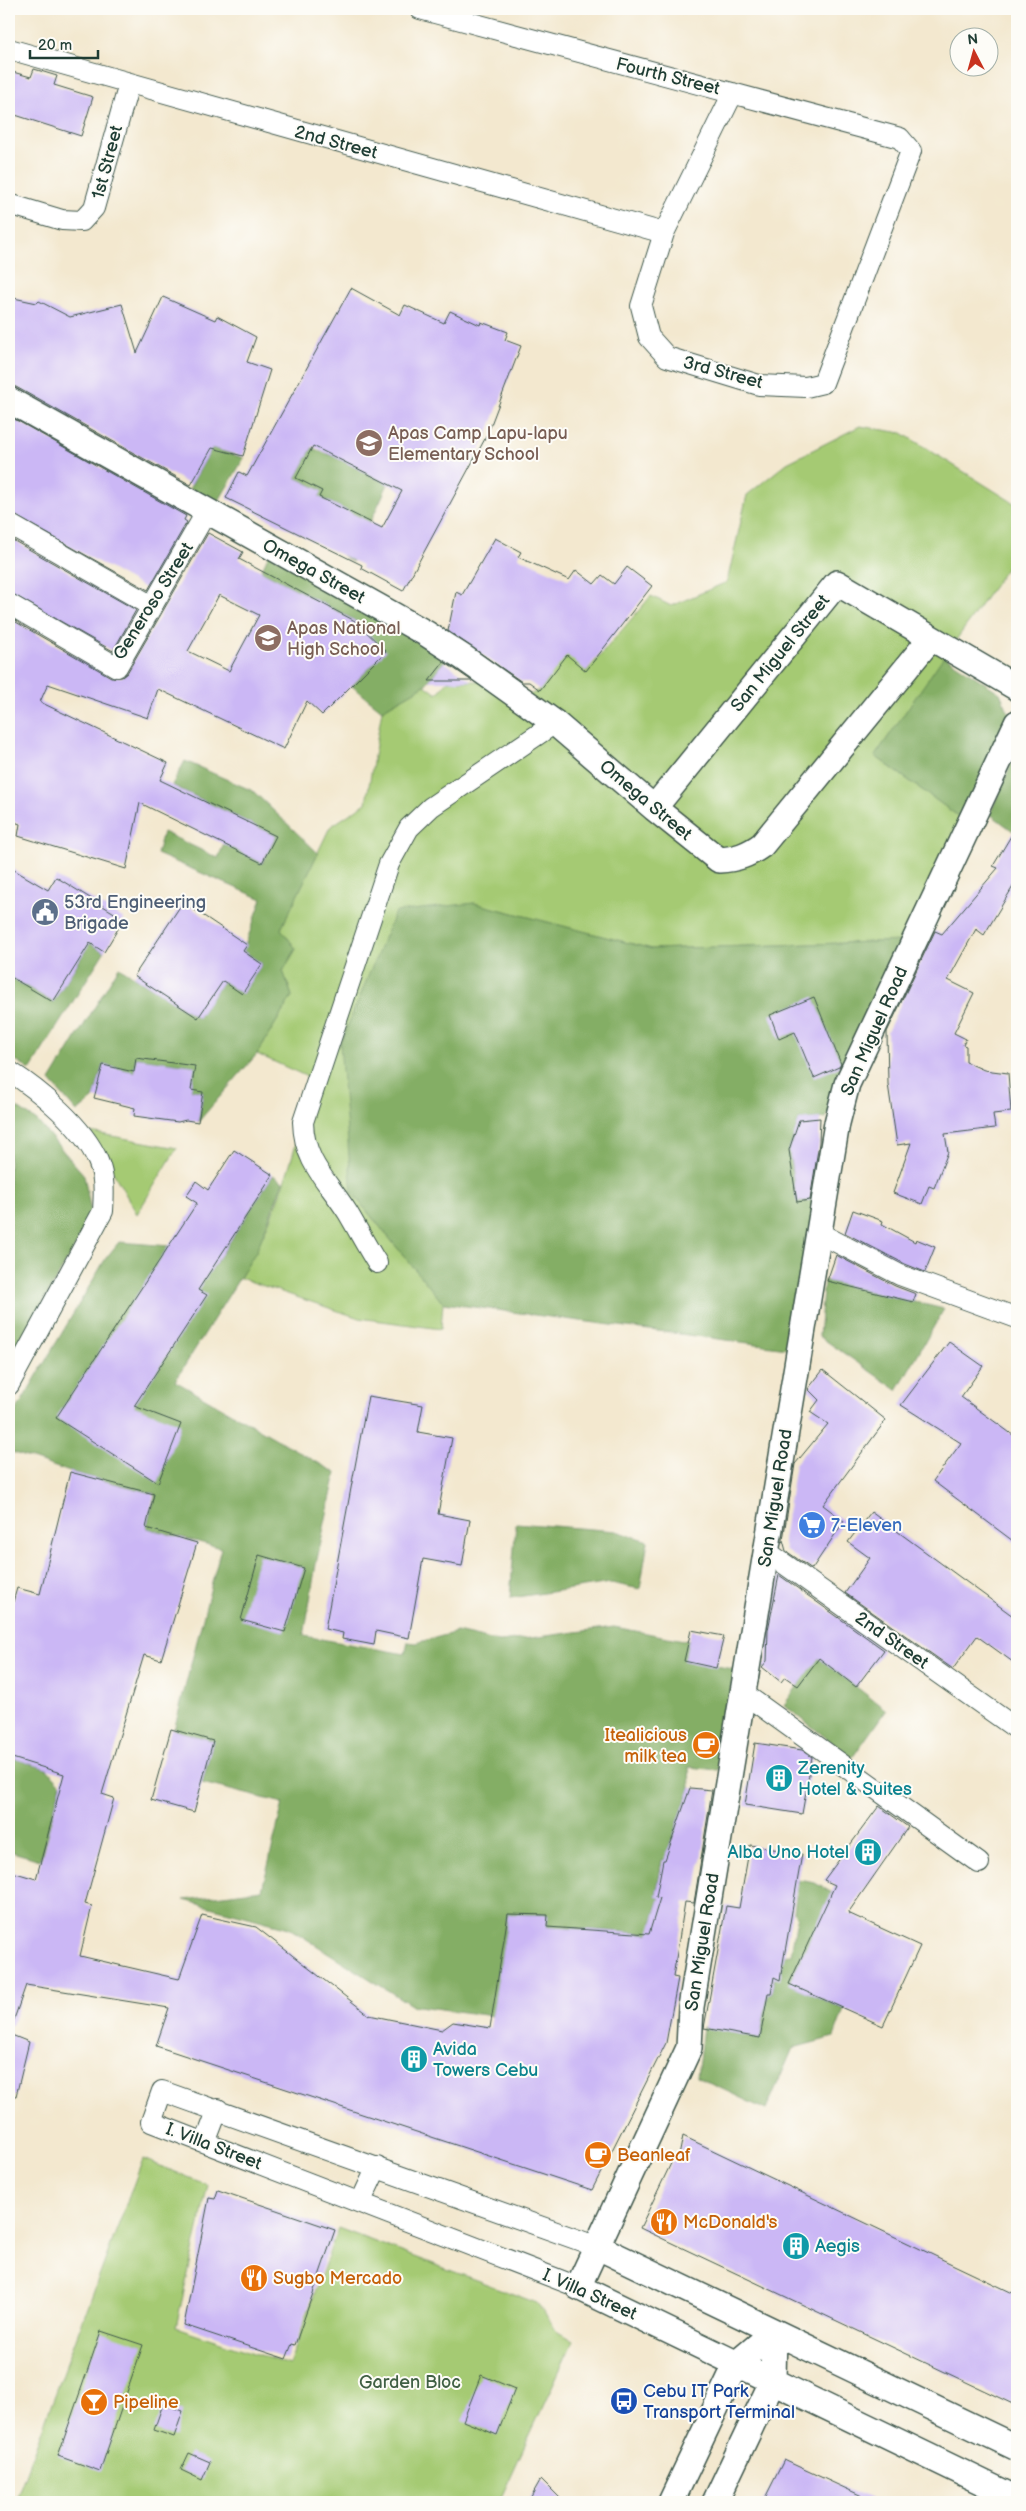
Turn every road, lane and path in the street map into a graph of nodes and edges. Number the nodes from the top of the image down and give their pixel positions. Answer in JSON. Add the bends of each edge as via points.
{"nodes":[{"id":1,"x":420,"y":9,"type":"edge"},
{"id":2,"x":9,"y":49,"type":"edge"},
{"id":3,"x":129,"y":84,"type":"junction"},
{"id":4,"x":734,"y":93,"type":"junction"},
{"id":5,"x":911,"y":151,"type":"joint"},
{"id":6,"x":9,"y":204,"type":"edge"},
{"id":7,"x":664,"y":233,"type":"junction"},
{"id":8,"x":9,"y":400,"type":"edge"},
{"id":9,"x":207,"y":511,"type":"junction"},
{"id":10,"x":9,"y":524,"type":"edge"},
{"id":11,"x":9,"y":604,"type":"edge"},
{"id":12,"x":152,"y":606,"type":"junction"},
{"id":13,"x":931,"y":638,"type":"junction"},
{"id":14,"x":1017,"y":688,"type":"edge"},
{"id":15,"x":1017,"y":722,"type":"edge"},
{"id":16,"x":555,"y":723,"type":"junction"},
{"id":17,"x":654,"y":808,"type":"junction"},
{"id":18,"x":9,"y":1070,"type":"edge"},
{"id":19,"x":819,"y":1233,"type":"junction"},
{"id":20,"x":377,"y":1263,"type":"dead end"},
{"id":21,"x":1017,"y":1318,"type":"edge"},
{"id":22,"x":9,"y":1385,"type":"edge"},
{"id":23,"x":766,"y":1551,"type":"junction"},
{"id":24,"x":743,"y":1693,"type":"junction"},
{"id":25,"x":1017,"y":1729,"type":"edge"},
{"id":26,"x":979,"y":1862,"type":"dead end"},
{"id":27,"x":218,"y":2109,"type":"junction"},
{"id":28,"x":205,"y":2143,"type":"junction"},
{"id":29,"x":377,"y":2167,"type":"junction"},
{"id":30,"x":361,"y":2201,"type":"junction"},
{"id":31,"x":598,"y":2247,"type":"junction"},
{"id":32,"x":578,"y":2287,"type":"junction"},
{"id":33,"x":774,"y":2332,"type":"junction"},
{"id":34,"x":737,"y":2363,"type":"junction"},
{"id":35,"x":773,"y":2380,"type":"junction"},
{"id":36,"x":1017,"y":2448,"type":"edge"},
{"id":37,"x":1017,"y":2499,"type":"edge"},
{"id":38,"x":671,"y":2502,"type":"edge"},
{"id":39,"x":715,"y":2502,"type":"edge"}],
"edges":[{"from":1,"to":4,"type":"street","name":"Fourth Street"},
{"from":2,"to":3,"type":"street","name":"2nd Street"},
{"from":3,"to":6,"type":"street","name":"1st Street","via":[[94,208],[82,220],[62,220]]},
{"from":3,"to":7,"type":"street","name":"2nd Street"},
{"from":4,"to":5,"type":"street","name":"Fourth Street","via":[[900,138]]},
{"from":4,"to":7,"type":"street","name":"3rd Street"},
{"from":5,"to":7,"type":"street","name":"3rd Street","via":[[823,383],[806,387],[759,385],[667,357],[649,337],[641,306]]},
{"from":8,"to":9,"type":"street","name":"Omega Street"},
{"from":9,"to":12,"type":"street","name":"Generoso Street"},
{"from":9,"to":16,"type":"street","name":"Omega Street","via":[[427,634]]},
{"from":10,"to":12,"type":"street"},
{"from":11,"to":12,"type":"street","name":"Generoso Street","via":[[117,667]]},
{"from":13,"to":14,"type":"street","name":"San Miguel Street"},
{"from":13,"to":17,"type":"street","name":"Omega Street","via":[[762,845],[749,855],[719,860]]},
{"from":13,"to":17,"type":"street","name":"San Miguel Street","via":[[837,583]]},
{"from":15,"to":19,"type":"street","name":"San Miguel Road","via":[[847,1084],[837,1123]]},
{"from":16,"to":17,"type":"street","name":"Omega Street"},
{"from":16,"to":20,"type":"street","via":[[431,807],[409,828],[390,864],[304,1122],[304,1140],[313,1163]]},
{"from":18,"to":22,"type":"street","via":[[38,1089],[86,1140],[99,1161],[104,1185],[103,1211]]},
{"from":19,"to":21,"type":"street","via":[[900,1275]]},
{"from":19,"to":23,"type":"street","name":"San Miguel Road"},
{"from":23,"to":24,"type":"street","name":"San Miguel Road"},
{"from":23,"to":25,"type":"street","name":"2nd Street"},
{"from":24,"to":26,"type":"street"},
{"from":24,"to":31,"type":"street","name":"San Miguel Road","via":[[691,2007],[689,2048]]},
{"from":27,"to":28,"type":"street"},
{"from":27,"to":28,"type":"street","name":"I. Villa Street","via":[[162,2091],[151,2122]]},
{"from":27,"to":29,"type":"street","name":"I. Villa Street"},
{"from":28,"to":30,"type":"street","name":"I. Villa Street"},
{"from":29,"to":30,"type":"street"},
{"from":29,"to":31,"type":"street","name":"I. Villa Street"},
{"from":30,"to":32,"type":"street","name":"I. Villa Street"},
{"from":31,"to":32,"type":"street","name":"San Miguel Road"},
{"from":31,"to":33,"type":"street","name":"I. Villa Street"},
{"from":32,"to":34,"type":"street","name":"I. Villa Street"},
{"from":33,"to":34,"type":"street"},
{"from":33,"to":35,"type":"street"},
{"from":33,"to":36,"type":"street","name":"I. Villa Street"},
{"from":34,"to":35,"type":"street","name":"I. Villa Street"},
{"from":34,"to":38,"type":"street"},
{"from":35,"to":37,"type":"street","name":"I. Villa Street"},
{"from":35,"to":39,"type":"street"}]}
